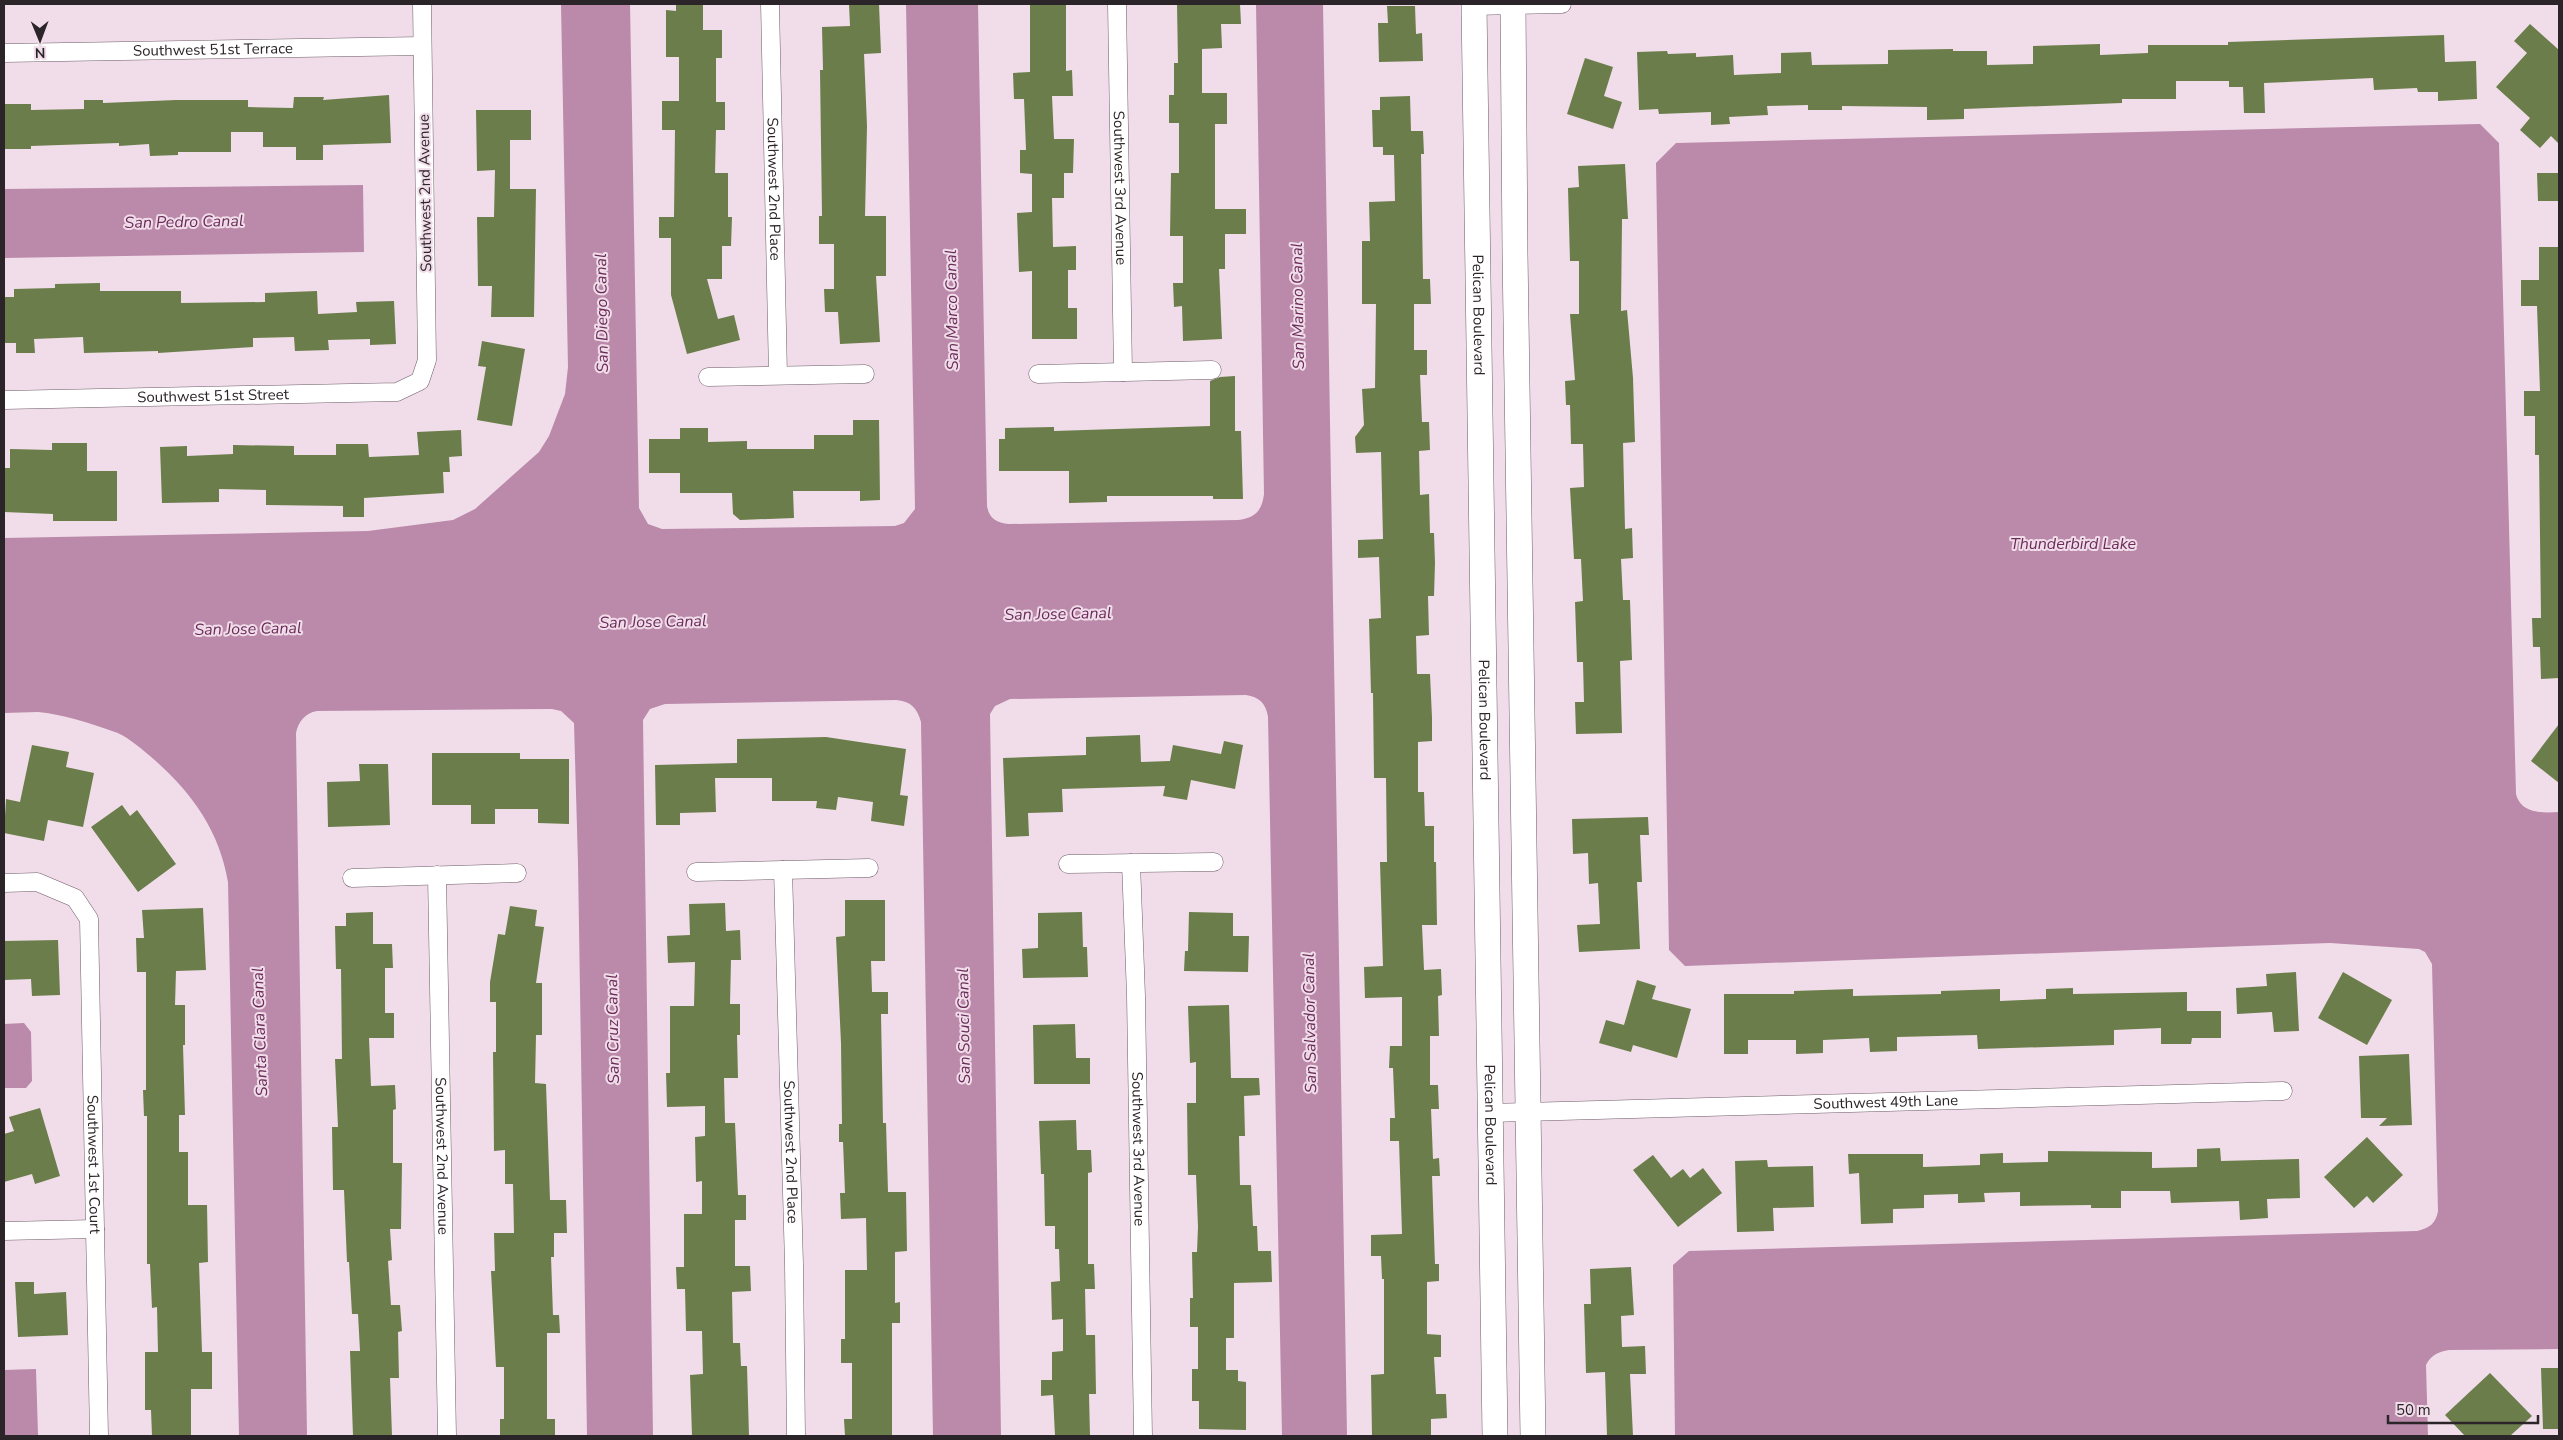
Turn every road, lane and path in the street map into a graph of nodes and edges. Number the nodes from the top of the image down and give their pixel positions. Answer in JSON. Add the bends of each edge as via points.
{"nodes":[{"id":1,"x":422,"y":4,"type":"edge"},
{"id":2,"x":770,"y":4,"type":"edge"},
{"id":3,"x":1117,"y":4,"type":"edge"},
{"id":4,"x":1514,"y":4,"type":"edge"},
{"id":5,"x":1562,"y":4,"type":"edge"},
{"id":6,"x":1474,"y":5,"type":"edge"},
{"id":7,"x":422,"y":46,"type":"junction"},
{"id":8,"x":4,"y":52,"type":"edge"},
{"id":9,"x":1212,"y":370,"type":"dead end"},
{"id":10,"x":1123,"y":372,"type":"junction"},
{"id":11,"x":865,"y":374,"type":"dead end"},
{"id":12,"x":1038,"y":374,"type":"dead end"},
{"id":13,"x":778,"y":375,"type":"junction"},
{"id":14,"x":708,"y":377,"type":"dead end"},
{"id":15,"x":420,"y":381,"type":"joint"},
{"id":16,"x":4,"y":400,"type":"edge"},
{"id":17,"x":1520,"y":583,"type":"junction"},
{"id":18,"x":1482,"y":584,"type":"junction"},
{"id":19,"x":1214,"y":862,"type":"dead end"},
{"id":20,"x":1131,"y":863,"type":"junction"},
{"id":21,"x":1068,"y":864,"type":"dead end"},
{"id":22,"x":869,"y":868,"type":"dead end"},
{"id":23,"x":783,"y":870,"type":"junction"},
{"id":24,"x":696,"y":872,"type":"dead end"},
{"id":25,"x":517,"y":873,"type":"dead end"},
{"id":26,"x":437,"y":875,"type":"junction"},
{"id":27,"x":352,"y":878,"type":"dead end"},
{"id":28,"x":4,"y":883,"type":"edge"},
{"id":29,"x":2283,"y":1092,"type":"dead end"},
{"id":30,"x":1529,"y":1112,"type":"junction"},
{"id":31,"x":1490,"y":1113,"type":"junction"},
{"id":32,"x":95,"y":1229,"type":"junction"},
{"id":33,"x":4,"y":1231,"type":"edge"},
{"id":34,"x":99,"y":1436,"type":"edge"},
{"id":35,"x":447,"y":1436,"type":"edge"},
{"id":36,"x":796,"y":1436,"type":"edge"},
{"id":37,"x":1143,"y":1436,"type":"edge"},
{"id":38,"x":1495,"y":1436,"type":"edge"},
{"id":39,"x":1533,"y":1436,"type":"edge"}],
"edges":[{"from":1,"to":7,"type":"street","name":"Southwest 2nd Avenue"},
{"from":2,"to":13,"type":"street","name":"Southwest 2nd Place"},
{"from":3,"to":10,"type":"street","name":"Southwest 3rd Avenue"},
{"from":4,"to":5,"type":"street"},
{"from":4,"to":6,"type":"street"},
{"from":4,"to":17,"type":"street"},
{"from":6,"to":18,"type":"street","name":"Pelican Boulevard"},
{"from":7,"to":8,"type":"street","name":"Southwest 51st Terrace"},
{"from":7,"to":15,"type":"street","name":"Southwest 2nd Avenue","via":[[427,360]]},
{"from":9,"to":10,"type":"street"},
{"from":10,"to":12,"type":"street"},
{"from":11,"to":13,"type":"street"},
{"from":13,"to":14,"type":"street"},
{"from":15,"to":16,"type":"street","name":"Southwest 51st Street","via":[[396,392]]},
{"from":17,"to":18,"type":"street"},
{"from":17,"to":30,"type":"street"},
{"from":18,"to":31,"type":"street","name":"Pelican Boulevard"},
{"from":19,"to":20,"type":"street"},
{"from":20,"to":21,"type":"street"},
{"from":20,"to":37,"type":"street","name":"Southwest 3rd Avenue"},
{"from":22,"to":23,"type":"street"},
{"from":23,"to":24,"type":"street"},
{"from":23,"to":36,"type":"street","name":"Southwest 2nd Place"},
{"from":25,"to":26,"type":"street"},
{"from":26,"to":27,"type":"street"},
{"from":26,"to":35,"type":"street","name":"Southwest 2nd Avenue"},
{"from":28,"to":32,"type":"street","name":"Southwest 1st Court","via":[[37,882],[75,898],[89,919]]},
{"from":29,"to":30,"type":"street","name":"Southwest 49th Lane"},
{"from":30,"to":31,"type":"street","name":"Southwest 49th Lane"},
{"from":30,"to":39,"type":"street"},
{"from":31,"to":38,"type":"street","name":"Pelican Boulevard"},
{"from":32,"to":33,"type":"street"},
{"from":32,"to":34,"type":"street","name":"Southwest 1st Court"}]}
